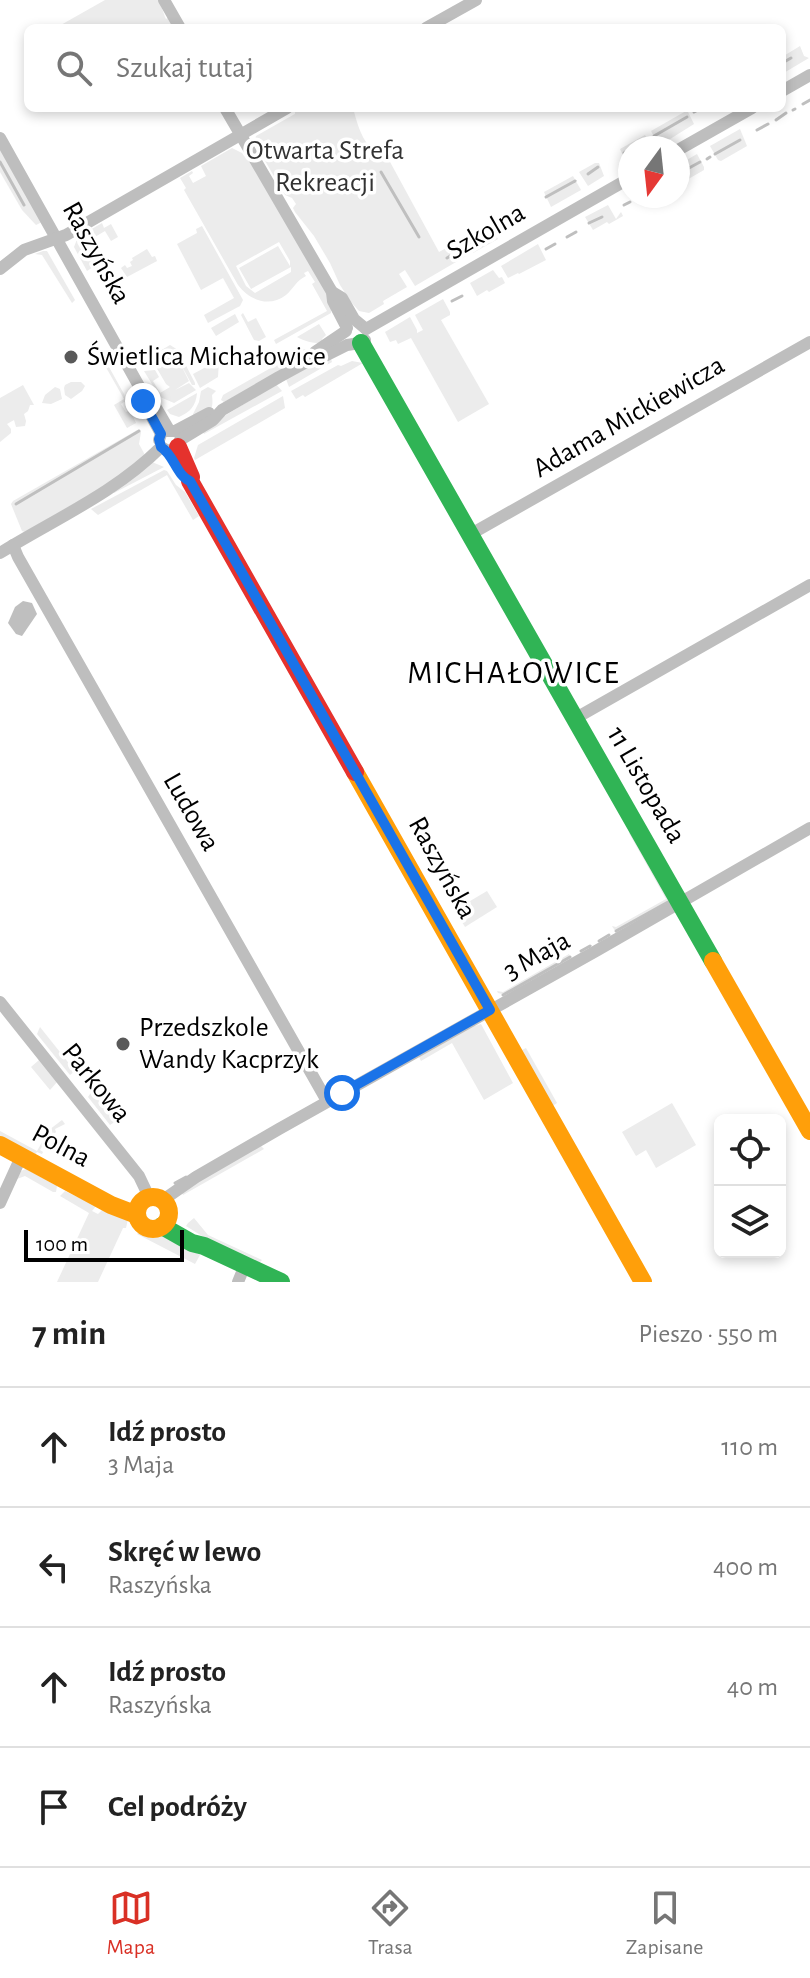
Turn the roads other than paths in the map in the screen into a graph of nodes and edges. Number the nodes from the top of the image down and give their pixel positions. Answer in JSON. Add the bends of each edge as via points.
{"nodes":[{"id":1,"x":164,"y":0,"type":"edge"},
{"id":2,"x":476,"y":0,"type":"edge"},
{"id":3,"x":178,"y":24,"type":"edge"},
{"id":4,"x":433,"y":24,"type":"edge"},
{"id":5,"x":810,"y":75,"type":"edge"},
{"id":6,"x":786,"y":89,"type":"edge"},
{"id":7,"x":227,"y":112,"type":"edge"},
{"id":8,"x":280,"y":112,"type":"edge"},
{"id":9,"x":745,"y":112,"type":"edge"},
{"id":10,"x":240,"y":134,"type":"junction"},
{"id":11,"x":0,"y":138,"type":"edge"},
{"id":12,"x":690,"y":143,"type":"edge"},
{"id":13,"x":618,"y":185,"type":"edge"},
{"id":14,"x":56,"y":238,"type":"junction"},
{"id":15,"x":0,"y":269,"type":"edge"},
{"id":16,"x":355,"y":333,"type":"junction"},
{"id":17,"x":810,"y":342,"type":"edge"},
{"id":18,"x":170,"y":440,"type":"junction"},
{"id":19,"x":471,"y":534,"type":"junction"},
{"id":20,"x":13,"y":545,"type":"junction"},
{"id":21,"x":0,"y":553,"type":"edge"},
{"id":22,"x":810,"y":585,"type":"edge"},
{"id":23,"x":576,"y":718,"type":"junction"},
{"id":24,"x":810,"y":828,"type":"edge"},
{"id":25,"x":681,"y":902,"type":"junction"},
{"id":26,"x":0,"y":1002,"type":"edge"},
{"id":27,"x":490,"y":1010,"type":"junction"},
{"id":28,"x":327,"y":1101,"type":"junction"},
{"id":29,"x":810,"y":1131,"type":"edge"},
{"id":30,"x":0,"y":1145,"type":"edge"},
{"id":31,"x":21,"y":1157,"type":"junction"},
{"id":32,"x":0,"y":1203,"type":"edge"},
{"id":33,"x":153,"y":1209,"type":"junction"},
{"id":34,"x":242,"y":1274,"type":"edge"},
{"id":35,"x":281,"y":1282,"type":"edge"},
{"id":36,"x":643,"y":1282,"type":"edge"}],
"edges":[{"from":1,"to":3,"type":"street"},
{"from":2,"to":4,"type":"street"},
{"from":5,"to":6,"type":"street"},
{"from":7,"to":10,"type":"street","name":"11 Listopada"},
{"from":8,"to":10,"type":"street"},
{"from":9,"to":12,"type":"street"},
{"from":10,"to":14,"type":"street"},
{"from":10,"to":16,"type":"street","name":"11 Listopada"},
{"from":11,"to":14,"type":"street","name":"Raszyńska"},
{"from":13,"to":16,"type":"street","name":"Szkolna"},
{"from":14,"to":15,"type":"street","via":[[24,250]]},
{"from":14,"to":18,"type":"street","name":"Raszyńska","via":[[143,401]]},
{"from":16,"to":18,"type":"street","name":"Szkolna"},
{"from":16,"to":19,"type":"street","name":"11 Listopada"},
{"from":17,"to":19,"type":"street","name":"Adama Mickiewicza"},
{"from":18,"to":20,"type":"street","name":"Szkolna","via":[[106,492]]},
{"from":18,"to":27,"type":"street","name":"Raszyńska"},
{"from":19,"to":23,"type":"street","name":"11 Listopada"},
{"from":20,"to":21,"type":"street","name":"Szkolna"},
{"from":20,"to":28,"type":"street","name":"Ludowa"},
{"from":22,"to":23,"type":"street"},
{"from":23,"to":25,"type":"street","name":"11 Listopada"},
{"from":24,"to":25,"type":"street","name":"3 Maja"},
{"from":25,"to":27,"type":"street","name":"3 Maja"},
{"from":25,"to":29,"type":"street","name":"11 Listopada"},
{"from":26,"to":33,"type":"street","name":"Parkowa","via":[[139,1176]]},
{"from":27,"to":28,"type":"street","name":"3 Maja"},
{"from":27,"to":36,"type":"street","name":"Raszyńska"},
{"from":28,"to":33,"type":"street","name":"3 Maja","via":[[213,1167]]},
{"from":30,"to":31,"type":"street","name":"Polna"},
{"from":31,"to":32,"type":"street"},
{"from":31,"to":33,"type":"street","name":"Polna","via":[[97,1196]]},
{"from":33,"to":34,"type":"street","name":"Polna","via":[[192,1243]]},
{"from":34,"to":35,"type":"street","name":"Polna"}]}
